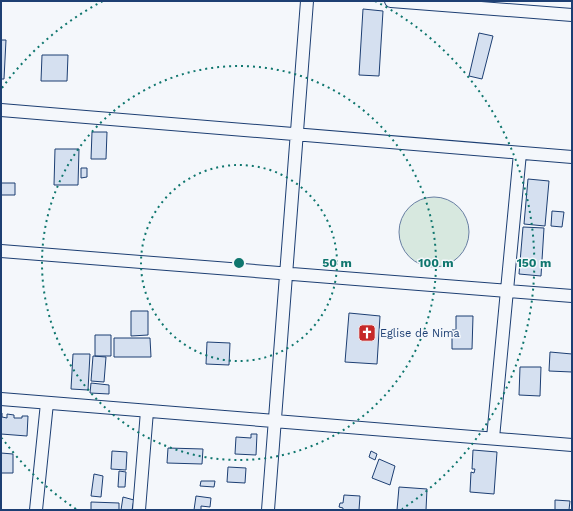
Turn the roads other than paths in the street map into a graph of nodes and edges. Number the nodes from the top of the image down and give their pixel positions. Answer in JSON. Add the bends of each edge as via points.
{"nodes":[{"id":1,"x":307,"y":1,"type":"edge"},
{"id":2,"x":391,"y":1,"type":"edge"},
{"id":3,"x":572,"y":15,"type":"edge"},
{"id":4,"x":1,"y":110,"type":"edge"},
{"id":5,"x":297,"y":135,"type":"junction"},
{"id":6,"x":520,"y":153,"type":"junction"},
{"id":7,"x":572,"y":157,"type":"edge"},
{"id":8,"x":1,"y":251,"type":"edge"},
{"id":9,"x":286,"y":274,"type":"junction"},
{"id":10,"x":507,"y":291,"type":"junction"},
{"id":11,"x":572,"y":296,"type":"edge"},
{"id":12,"x":1,"y":399,"type":"edge"},
{"id":13,"x":47,"y":403,"type":"junction"},
{"id":14,"x":147,"y":411,"type":"junction"},
{"id":15,"x":275,"y":421,"type":"junction"},
{"id":16,"x":493,"y":438,"type":"junction"},
{"id":17,"x":572,"y":445,"type":"edge"},
{"id":18,"x":36,"y":510,"type":"edge"},
{"id":19,"x":139,"y":510,"type":"edge"},
{"id":20,"x":268,"y":510,"type":"edge"}],
"edges":[{"from":1,"to":5,"type":"street"},
{"from":2,"to":3,"type":"street"},
{"from":4,"to":5,"type":"street"},
{"from":5,"to":6,"type":"street"},
{"from":5,"to":9,"type":"street"},
{"from":6,"to":7,"type":"street"},
{"from":6,"to":10,"type":"street"},
{"from":8,"to":9,"type":"street"},
{"from":9,"to":10,"type":"street"},
{"from":9,"to":15,"type":"street"},
{"from":10,"to":11,"type":"street"},
{"from":10,"to":16,"type":"street"},
{"from":12,"to":13,"type":"street"},
{"from":13,"to":14,"type":"street"},
{"from":13,"to":18,"type":"street"},
{"from":14,"to":15,"type":"street"},
{"from":14,"to":19,"type":"street"},
{"from":15,"to":16,"type":"street"},
{"from":15,"to":20,"type":"street"},
{"from":16,"to":17,"type":"street"}]}
